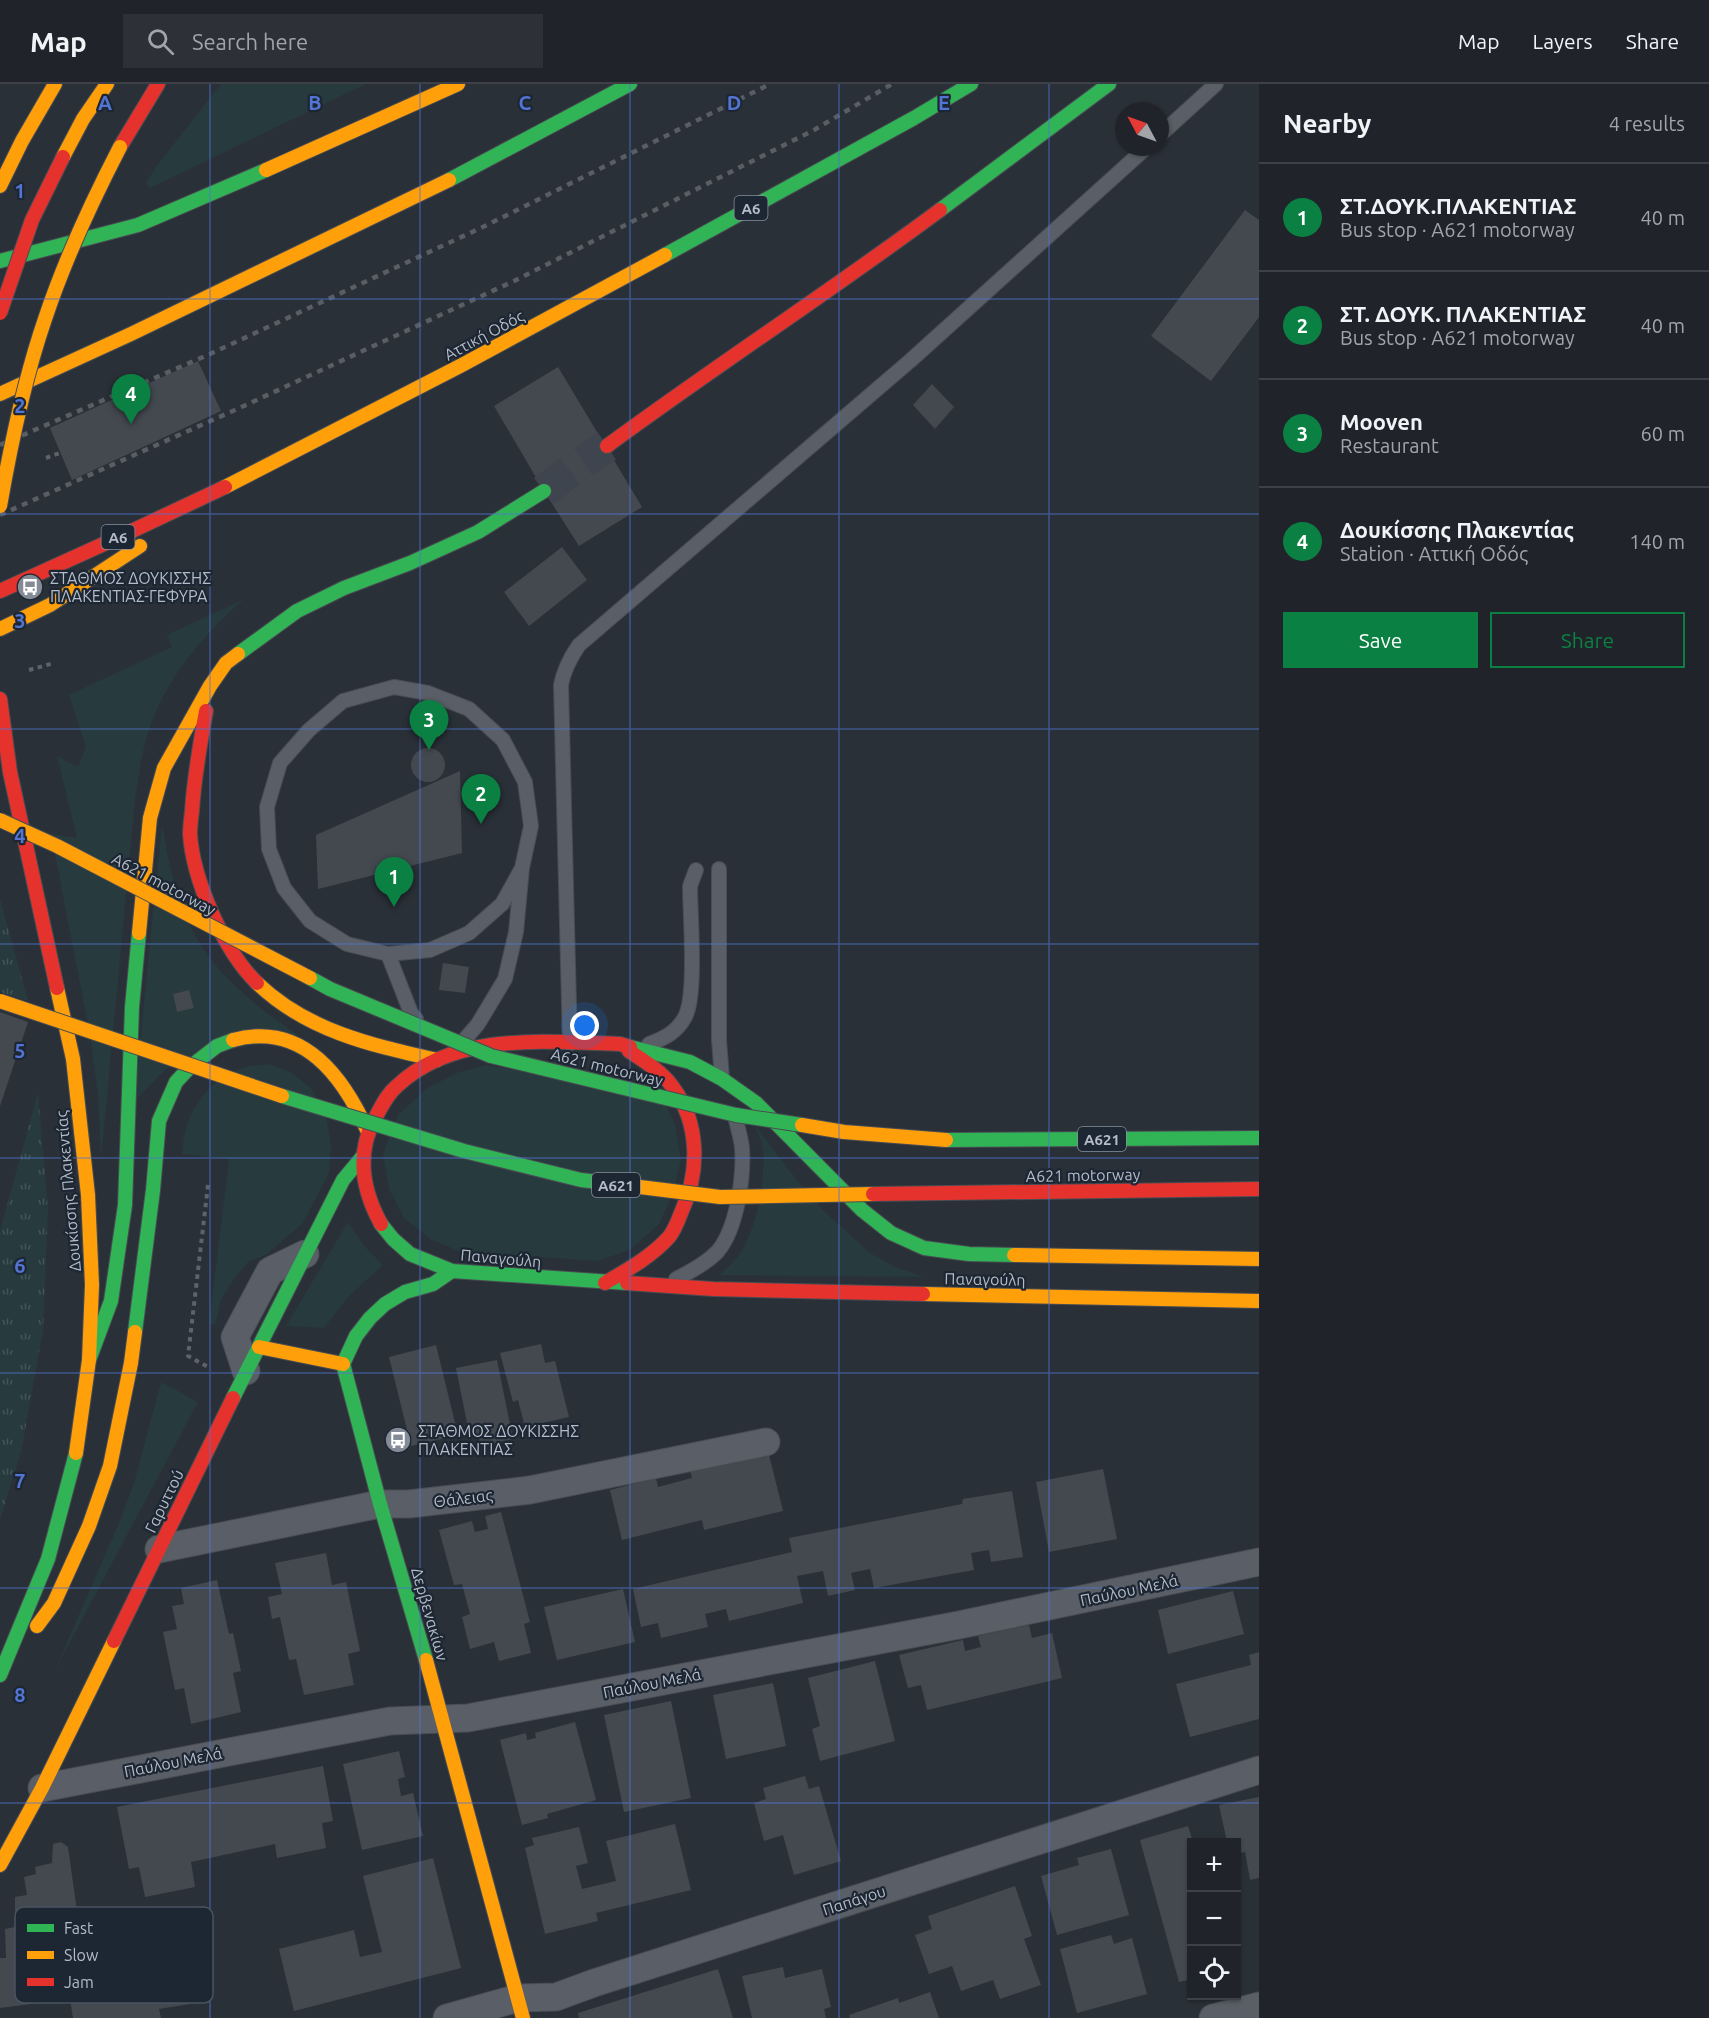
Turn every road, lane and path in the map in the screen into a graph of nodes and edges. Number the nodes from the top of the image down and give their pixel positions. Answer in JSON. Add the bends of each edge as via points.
{"nodes":[{"id":1,"x":55,"y":84,"type":"edge"},
{"id":2,"x":107,"y":84,"type":"edge"},
{"id":3,"x":158,"y":84,"type":"edge"},
{"id":4,"x":458,"y":84,"type":"edge"},
{"id":5,"x":630,"y":84,"type":"edge"},
{"id":6,"x":971,"y":84,"type":"edge"},
{"id":7,"x":1109,"y":84,"type":"edge"},
{"id":8,"x":1216,"y":84,"type":"edge"},
{"id":9,"x":1169,"y":127,"type":"edge"},
{"id":10,"x":22,"y":141,"type":"junction"},
{"id":11,"x":0,"y":149,"type":"edge"},
{"id":12,"x":1137,"y":156,"type":"edge"},
{"id":13,"x":0,"y":186,"type":"edge"},
{"id":14,"x":0,"y":261,"type":"edge"},
{"id":15,"x":0,"y":313,"type":"edge"},
{"id":16,"x":131,"y":334,"type":"junction"},
{"id":17,"x":11,"y":368,"type":"dead end"},
{"id":18,"x":0,"y":394,"type":"edge"},
{"id":19,"x":607,"y":446,"type":"tunnel mouth"},
{"id":20,"x":60,"y":453,"type":"dead end"},
{"id":21,"x":46,"y":458,"type":"dead end"},
{"id":22,"x":236,"y":482,"type":"junction"},
{"id":23,"x":544,"y":491,"type":"tunnel mouth"},
{"id":24,"x":0,"y":506,"type":"edge"},
{"id":25,"x":0,"y":591,"type":"edge"},
{"id":26,"x":0,"y":629,"type":"edge"},
{"id":27,"x":54,"y":663,"type":"dead end"},
{"id":28,"x":30,"y":670,"type":"dead end"},
{"id":29,"x":210,"y":687,"type":"junction"},
{"id":30,"x":0,"y":699,"type":"edge"},
{"id":31,"x":0,"y":820,"type":"edge"},
{"id":32,"x":522,"y":868,"type":"junction"},
{"id":33,"x":720,"y":869,"type":"dead end"},
{"id":34,"x":696,"y":870,"type":"dead end"},
{"id":35,"x":388,"y":954,"type":"junction"},
{"id":36,"x":0,"y":1001,"type":"edge"},
{"id":37,"x":570,"y":1044,"type":"junction"},
{"id":38,"x":620,"y":1044,"type":"junction"},
{"id":39,"x":454,"y":1053,"type":"junction"},
{"id":40,"x":437,"y":1060,"type":"junction"},
{"id":41,"x":722,"y":1079,"type":"junction"},
{"id":42,"x":368,"y":1132,"type":"junction"},
{"id":43,"x":1259,"y":1138,"type":"edge"},
{"id":44,"x":363,"y":1156,"type":"junction"},
{"id":45,"x":208,"y":1185,"type":"dead end"},
{"id":46,"x":1259,"y":1190,"type":"edge"},
{"id":47,"x":305,"y":1254,"type":"junction"},
{"id":48,"x":1259,"y":1258,"type":"edge"},
{"id":49,"x":452,"y":1271,"type":"junction"},
{"id":50,"x":605,"y":1283,"type":"junction"},
{"id":51,"x":657,"y":1287,"type":"junction"},
{"id":52,"x":1259,"y":1301,"type":"edge"},
{"id":53,"x":259,"y":1347,"type":"junction"},
{"id":54,"x":89,"y":1360,"type":"junction"},
{"id":55,"x":343,"y":1364,"type":"junction"},
{"id":56,"x":243,"y":1377,"type":"junction"},
{"id":57,"x":766,"y":1442,"type":"dead end"},
{"id":58,"x":380,"y":1504,"type":"junction"},
{"id":59,"x":159,"y":1549,"type":"junction"},
{"id":60,"x":1259,"y":1562,"type":"edge"},
{"id":61,"x":2,"y":1671,"type":"edge"},
{"id":62,"x":443,"y":1719,"type":"junction"},
{"id":63,"x":1259,"y":1770,"type":"edge"},
{"id":64,"x":42,"y":1788,"type":"junction"},
{"id":65,"x":0,"y":1865,"type":"edge"},
{"id":66,"x":1259,"y":2006,"type":"edge"},
{"id":67,"x":521,"y":2008,"type":"edge"},
{"id":68,"x":447,"y":2018,"type":"edge"},
{"id":69,"x":1213,"y":2018,"type":"edge"}],
"edges":[{"from":1,"to":10,"type":"main road"},
{"from":2,"to":15,"type":"main road","bridge":true,"via":[[83,119],[28,229]]},
{"from":3,"to":24,"type":"main road","bridge":true,"via":[[83,218],[40,327],[8,451]]},
{"from":4,"to":14,"type":"main road","via":[[138,225]]},
{"from":5,"to":16,"type":"main road","via":[[453,178]]},
{"from":6,"to":22,"type":"main road","name":"Αττική Οδός","number":"Α6","via":[[509,340]]},
{"from":7,"to":19,"type":"main road","via":[[859,270]]},
{"from":8,"to":9,"type":"lane"},
{"from":10,"to":11,"type":"main road"},
{"from":10,"to":13,"type":"main road"},
{"from":12,"to":37,"type":"lane","via":[[911,360],[579,645],[570,658],[561,685]]},
{"from":16,"to":17,"type":"main road"},
{"from":16,"to":18,"type":"main road"},
{"from":20,"to":21,"type":"path"},
{"from":22,"to":25,"type":"main road","name":"Αττική Οδός","number":"Α6"},
{"from":22,"to":26,"type":"main road","via":[[51,604]]},
{"from":23,"to":29,"type":"main road","via":[[478,532],[297,611],[226,663]]},
{"from":27,"to":28,"type":"path"},
{"from":29,"to":40,"type":"main road","via":[[195,772],[190,832],[196,869],[217,926],[248,976],[295,1014],[348,1038]]},
{"from":29,"to":54,"type":"main road","via":[[164,768],[150,818],[132,1006],[125,1206],[111,1301]]},
{"from":30,"to":54,"type":"main road","name":"Δουκίσσης Πλακεντίας","via":[[10,772],[73,1059],[88,1195],[92,1285]]},
{"from":31,"to":43,"type":"main road","name":"A621 motorway","number":"Α621","bridge":true,"via":[[330,989],[491,1056],[736,1115],[844,1132],[945,1140]]},
{"from":32,"to":35,"type":"lane","via":[[502,904],[469,933],[430,950]]},
{"from":32,"to":35,"type":"lane","via":[[531,826],[525,782],[503,740],[469,709],[428,693],[394,687],[343,701],[309,730],[280,763],[267,807],[269,849],[284,888],[310,921],[347,944]]},
{"from":32,"to":39,"type":"lane","via":[[516,932],[505,979],[478,1024]]},
{"from":33,"to":41,"type":"lane"},
{"from":34,"to":38,"type":"lane","via":[[690,886],[691,995],[686,1017],[669,1037],[648,1044]]},
{"from":35,"to":39,"type":"lane","via":[[411,1012],[433,1038]]},
{"from":36,"to":46,"type":"main road","name":"A621 motorway","number":"Α621","bridge":true,"via":[[328,1111],[581,1180],[720,1197]]},
{"from":37,"to":38,"type":"main road","name":"Παναγούλη"},
{"from":37,"to":39,"type":"main road","name":"Παναγούλη","via":[[493,1044]]},
{"from":38,"to":41,"type":"main road","name":"Παναγούλη","via":[[690,1062]]},
{"from":38,"to":50,"type":"main road","via":[[671,1085],[688,1116],[695,1144],[693,1178],[670,1237],[642,1261]]},
{"from":39,"to":40,"type":"main road","name":"Παναγούλη"},
{"from":40,"to":42,"type":"main road","name":"Παναγούλη","via":[[396,1086]]},
{"from":41,"to":48,"type":"main road","name":"Παναγούλη","via":[[756,1103],[862,1210],[891,1233],[924,1248],[969,1254]]},
{"from":41,"to":51,"type":"lane","via":[[742,1148],[741,1183],[732,1226],[718,1250],[692,1271]]},
{"from":42,"to":44,"type":"main road","name":"Παναγούλη"},
{"from":42,"to":61,"type":"main road","via":[[356,1105],[326,1065],[310,1051],[276,1038],[236,1039],[217,1046],[176,1082],[159,1121],[131,1362],[110,1466],[89,1526],[54,1603]]},
{"from":44,"to":47,"type":"main road","name":"Γαρυττού","via":[[343,1180]]},
{"from":44,"to":49,"type":"main road","name":"Παναγούλη","via":[[366,1191],[380,1223],[410,1254]]},
{"from":45,"to":56,"type":"path","via":[[188,1356]]},
{"from":47,"to":53,"type":"main road","name":"Γαρυττού"},
{"from":47,"to":56,"type":"street","via":[[270,1271],[235,1337]]},
{"from":49,"to":50,"type":"main road","name":"Παναγούλη"},
{"from":49,"to":55,"type":"main road","via":[[433,1284],[405,1292],[385,1304],[356,1336]]},
{"from":50,"to":51,"type":"main road","name":"Παναγούλη"},
{"from":51,"to":52,"type":"main road","name":"Παναγούλη"},
{"from":53,"to":55,"type":"main road"},
{"from":53,"to":56,"type":"main road","name":"Γαρυττού"},
{"from":54,"to":61,"type":"main road","name":"Δουκίσσης Πλακεντίας","via":[[77,1449],[48,1559]]},
{"from":55,"to":58,"type":"main road","name":"Δερβενακίων"},
{"from":56,"to":59,"type":"main road","name":"Γαρυττού"},
{"from":57,"to":58,"type":"street","name":"Θάλειας","via":[[530,1490]]},
{"from":58,"to":59,"type":"street","name":"Θάλειας"},
{"from":58,"to":62,"type":"main road","name":"Δερβενακίων"},
{"from":59,"to":64,"type":"main road","name":"Γαρυττού"},
{"from":60,"to":62,"type":"street","name":"Παύλου Μελά","via":[[959,1625],[480,1716]]},
{"from":62,"to":64,"type":"street","name":"Παύλου Μελά","via":[[390,1721]]},
{"from":62,"to":67,"type":"main road","name":"Δερβενακίων"},
{"from":63,"to":67,"type":"street","name":"Παπάγου"},
{"from":64,"to":65,"type":"main road","name":"Γαρυττού"},
{"from":66,"to":69,"type":"street"},
{"from":67,"to":68,"type":"street","name":"Παπάγου"}]}
